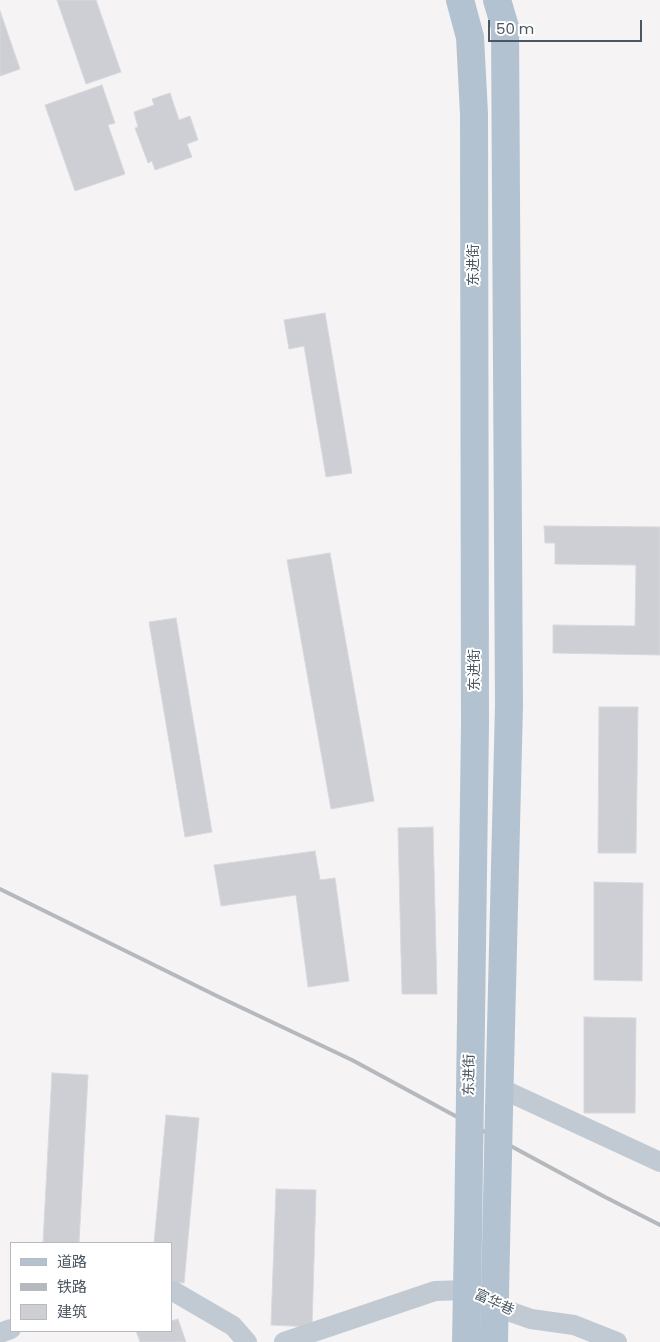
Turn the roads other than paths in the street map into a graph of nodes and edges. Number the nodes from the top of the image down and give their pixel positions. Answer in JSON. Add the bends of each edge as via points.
{"nodes":[{"id":1,"x":460,"y":0,"type":"edge"},
{"id":2,"x":497,"y":0,"type":"edge"},
{"id":3,"x":499,"y":1098,"type":"junction"},
{"id":4,"x":660,"y":1162,"type":"edge"},
{"id":5,"x":467,"y":1290,"type":"junction"},
{"id":6,"x":172,"y":1291,"type":"edge"},
{"id":7,"x":494,"y":1306,"type":"junction"},
{"id":8,"x":247,"y":1342,"type":"edge"},
{"id":9,"x":284,"y":1342,"type":"edge"},
{"id":10,"x":466,"y":1342,"type":"edge"},
{"id":11,"x":494,"y":1342,"type":"edge"},
{"id":12,"x":617,"y":1342,"type":"edge"}],
"edges":[{"from":1,"to":5,"type":"main road","name":"东进街","bridge":true,"via":[[470,37],[474,114],[475,724]]},
{"from":2,"to":3,"type":"main road","via":[[505,27],[509,695]]},
{"from":3,"to":4,"type":"street"},
{"from":3,"to":7,"type":"main road","bridge":true},
{"from":5,"to":7,"type":"street","name":"富华巷"},
{"from":5,"to":9,"type":"street","name":"富华巷","via":[[435,1291]]},
{"from":5,"to":10,"type":"main road","name":"东进街"},
{"from":6,"to":8,"type":"street","via":[[233,1326]]},
{"from":7,"to":11,"type":"main road"},
{"from":7,"to":12,"type":"street","name":"富华巷","via":[[532,1320],[574,1326]]}]}
